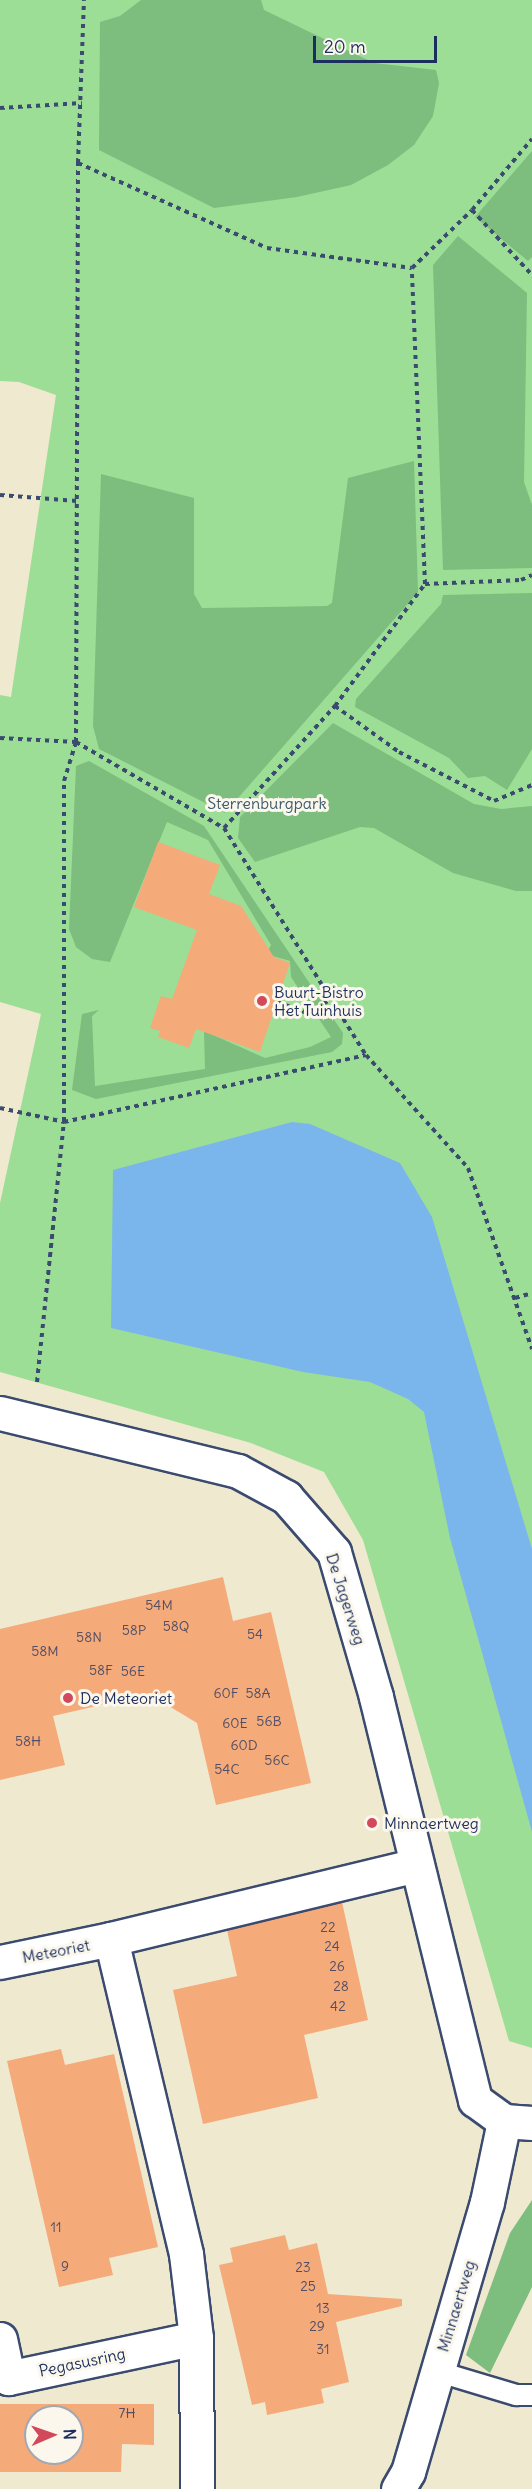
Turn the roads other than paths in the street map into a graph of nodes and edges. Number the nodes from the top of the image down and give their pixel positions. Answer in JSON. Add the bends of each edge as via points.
{"nodes":[{"id":1,"x":0,"y":1413,"type":"edge"},
{"id":2,"x":416,"y":1865,"type":"junction"},
{"id":3,"x":111,"y":1939,"type":"junction"},
{"id":4,"x":0,"y":1962,"type":"edge"},
{"id":5,"x":518,"y":2122,"type":"edge"},
{"id":6,"x":196,"y":2338,"type":"junction"},
{"id":7,"x":0,"y":2339,"type":"edge"},
{"id":8,"x":436,"y":2371,"type":"junction"},
{"id":9,"x":532,"y":2395,"type":"edge"},
{"id":10,"x":408,"y":2483,"type":"edge"},
{"id":11,"x":197,"y":2489,"type":"edge"}],
"edges":[{"from":1,"to":2,"type":"street","name":"De Jagerweg","via":[[238,1471],[286,1497],[334,1551],[376,1697]]},
{"from":2,"to":3,"type":"street"},
{"from":2,"to":5,"type":"street","name":"De Jagerweg","via":[[475,2100]]},
{"from":3,"to":4,"type":"street","name":"Meteoriet"},
{"from":3,"to":6,"type":"street","via":[[186,2254]]},
{"from":5,"to":8,"type":"street","name":"Minnaertweg","via":[[487,2202]]},
{"from":6,"to":7,"type":"street","name":"Pegasusring","via":[[8,2378]]},
{"from":6,"to":11,"type":"street"},
{"from":8,"to":9,"type":"lane","via":[[516,2395]]},
{"from":8,"to":10,"type":"street","name":"Minnaertweg"}]}
